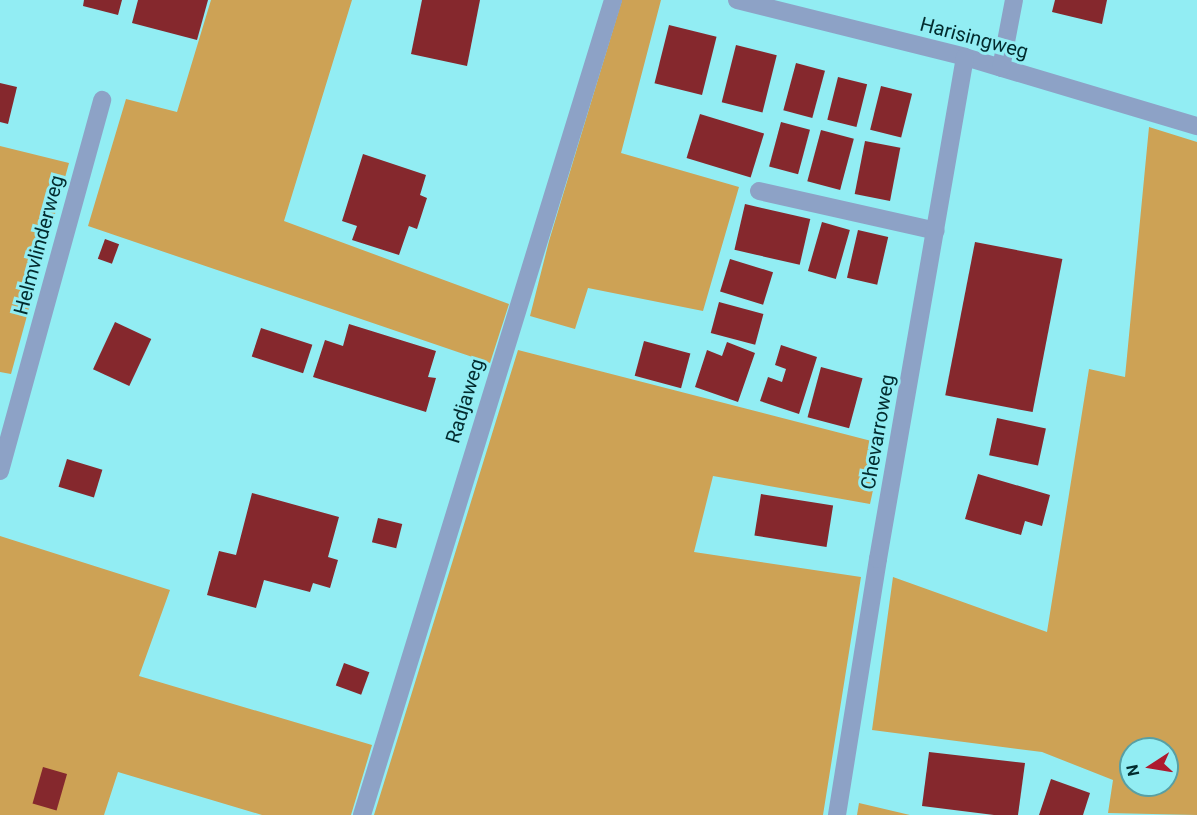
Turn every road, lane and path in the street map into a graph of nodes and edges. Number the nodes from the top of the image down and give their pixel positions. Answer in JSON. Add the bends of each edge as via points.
{"nodes":[{"id":1,"x":613,"y":0,"type":"edge"},
{"id":2,"x":737,"y":0,"type":"edge"},
{"id":3,"x":1014,"y":0,"type":"edge"},
{"id":4,"x":965,"y":57,"type":"junction"},
{"id":5,"x":1001,"y":68,"type":"junction"},
{"id":6,"x":102,"y":100,"type":"dead end"},
{"id":7,"x":1197,"y":126,"type":"edge"},
{"id":8,"x":759,"y":191,"type":"dead end"},
{"id":9,"x":936,"y":231,"type":"junction"},
{"id":10,"x":0,"y":471,"type":"edge"},
{"id":11,"x":362,"y":815,"type":"edge"},
{"id":12,"x":837,"y":815,"type":"edge"}],
"edges":[{"from":1,"to":11,"type":"street","name":"Radjaweg"},
{"from":2,"to":4,"type":"street","name":"Harisingweg"},
{"from":3,"to":5,"type":"street"},
{"from":4,"to":5,"type":"street","name":"Harisingweg"},
{"from":4,"to":9,"type":"street","name":"Chevarroweg"},
{"from":5,"to":7,"type":"street","name":"Harisingweg"},
{"from":6,"to":10,"type":"street","name":"Helmvlinderweg"},
{"from":8,"to":9,"type":"street"},
{"from":9,"to":12,"type":"street","name":"Chevarroweg"}]}
